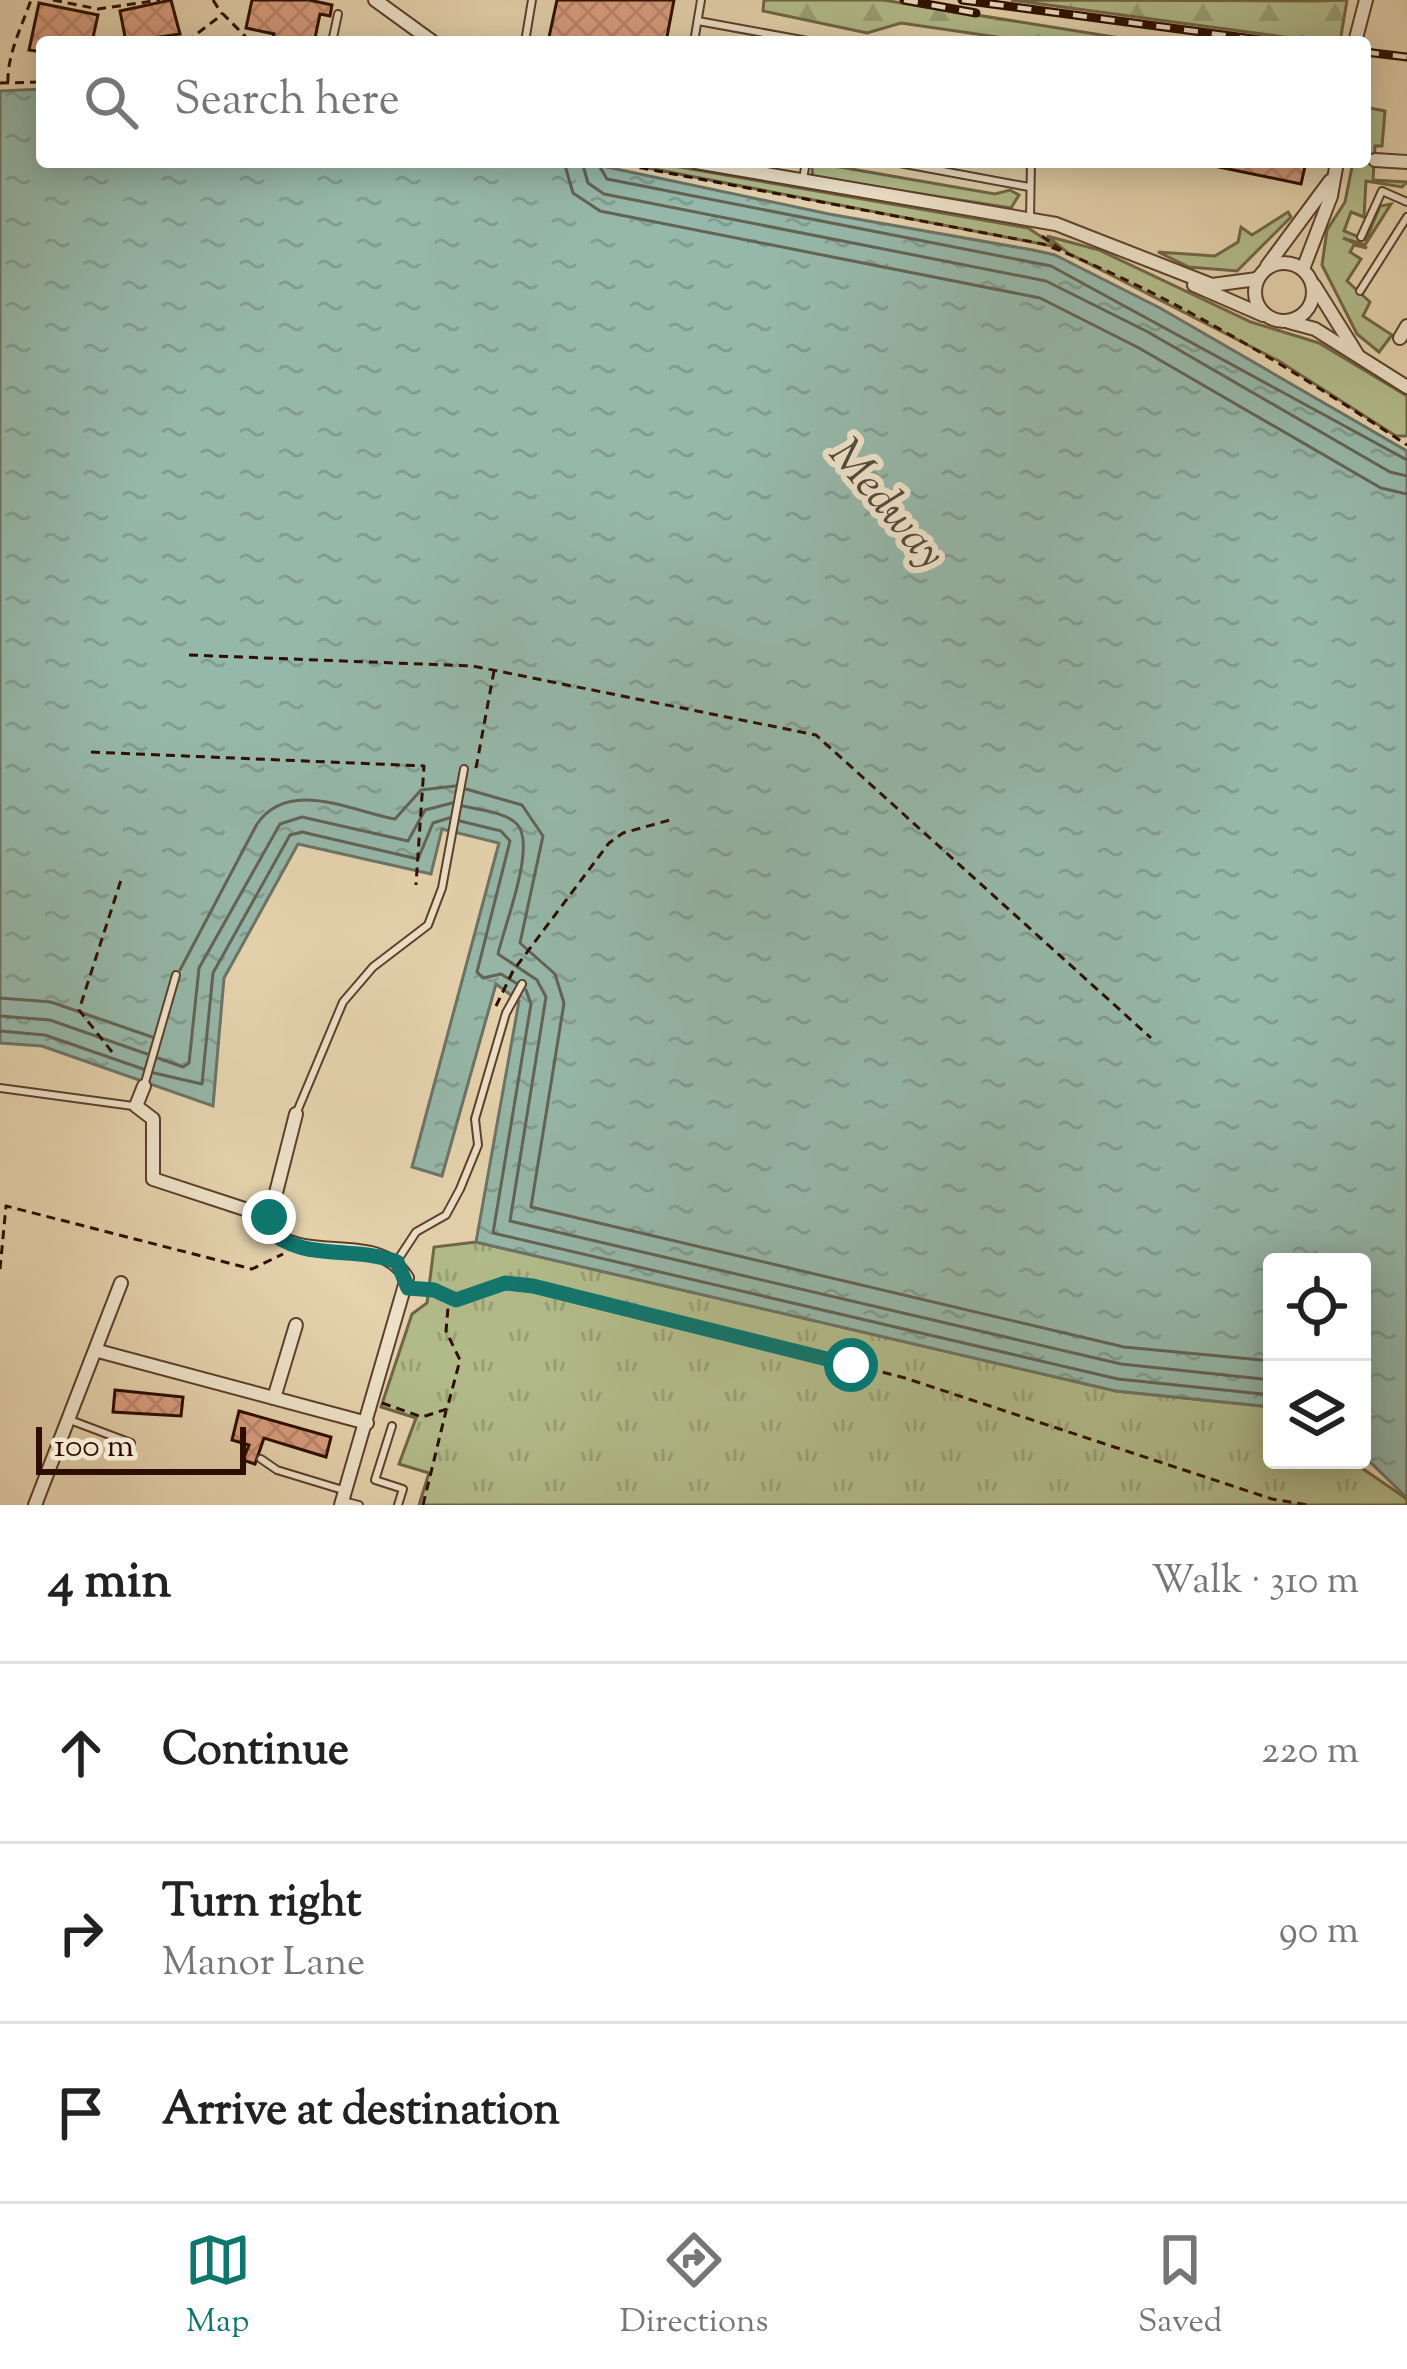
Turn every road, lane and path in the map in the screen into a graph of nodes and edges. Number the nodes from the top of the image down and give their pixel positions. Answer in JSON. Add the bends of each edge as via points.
{"nodes":[{"id":1,"x":31,"y":0,"type":"edge"},
{"id":2,"x":52,"y":0,"type":"edge"},
{"id":3,"x":160,"y":0,"type":"edge"},
{"id":4,"x":213,"y":0,"type":"edge"},
{"id":5,"x":375,"y":0,"type":"edge"},
{"id":6,"x":532,"y":0,"type":"edge"},
{"id":7,"x":701,"y":0,"type":"edge"},
{"id":8,"x":1365,"y":4,"type":"edge"},
{"id":9,"x":223,"y":14,"type":"junction"},
{"id":10,"x":338,"y":14,"type":"dead end"},
{"id":11,"x":698,"y":21,"type":"junction"},
{"id":12,"x":195,"y":36,"type":"edge"},
{"id":13,"x":245,"y":36,"type":"edge"},
{"id":14,"x":333,"y":36,"type":"edge"},
{"id":15,"x":425,"y":36,"type":"edge"},
{"id":16,"x":526,"y":36,"type":"edge"},
{"id":17,"x":695,"y":36,"type":"edge"},
{"id":18,"x":780,"y":36,"type":"edge"},
{"id":19,"x":1357,"y":36,"type":"edge"},
{"id":20,"x":8,"y":82,"type":"junction"},
{"id":21,"x":36,"y":82,"type":"edge"},
{"id":22,"x":0,"y":83,"type":"edge"},
{"id":23,"x":1375,"y":160,"type":"dead end"},
{"id":24,"x":1407,"y":163,"type":"edge"},
{"id":25,"x":642,"y":168,"type":"edge"},
{"id":26,"x":727,"y":168,"type":"edge"},
{"id":27,"x":805,"y":168,"type":"edge"},
{"id":28,"x":927,"y":168,"type":"edge"},
{"id":29,"x":1030,"y":168,"type":"edge"},
{"id":30,"x":1335,"y":168,"type":"edge"},
{"id":31,"x":1331,"y":180,"type":"junction"},
{"id":32,"x":803,"y":183,"type":"junction"},
{"id":33,"x":1029,"y":187,"type":"junction"},
{"id":34,"x":1407,"y":202,"type":"edge"},
{"id":35,"x":1407,"y":217,"type":"edge"},
{"id":36,"x":1030,"y":218,"type":"junction"},
{"id":37,"x":1361,"y":237,"type":"dead end"},
{"id":38,"x":1044,"y":238,"type":"dead end"},
{"id":39,"x":1064,"y":252,"type":"junction"},
{"id":40,"x":1260,"y":274,"type":"junction"},
{"id":41,"x":1307,"y":274,"type":"junction"},
{"id":42,"x":1183,"y":277,"type":"junction"},
{"id":43,"x":1360,"y":291,"type":"dead end"},
{"id":44,"x":1275,"y":319,"type":"junction"},
{"id":45,"x":1360,"y":358,"type":"junction"},
{"id":46,"x":1407,"y":386,"type":"edge"},
{"id":47,"x":1406,"y":443,"type":"edge"},
{"id":48,"x":189,"y":655,"type":"dead end"},
{"id":49,"x":91,"y":752,"type":"dead end"},
{"id":50,"x":464,"y":769,"type":"dead end"},
{"id":51,"x":670,"y":820,"type":"dead end"},
{"id":52,"x":121,"y":880,"type":"dead end"},
{"id":53,"x":416,"y":885,"type":"dead end"},
{"id":54,"x":176,"y":975,"type":"dead end"},
{"id":55,"x":522,"y":984,"type":"dead end"},
{"id":56,"x":496,"y":1006,"type":"dead end"},
{"id":57,"x":1151,"y":1037,"type":"dead end"},
{"id":58,"x":112,"y":1052,"type":"dead end"},
{"id":59,"x":144,"y":1086,"type":"joint"},
{"id":60,"x":0,"y":1088,"type":"edge"},
{"id":61,"x":136,"y":1106,"type":"junction"},
{"id":62,"x":296,"y":1114,"type":"joint"},
{"id":63,"x":0,"y":1202,"type":"edge"},
{"id":64,"x":6,"y":1206,"type":"junction"},
{"id":65,"x":269,"y":1217,"type":"junction"},
{"id":66,"x":295,"y":1248,"type":"junction"},
{"id":67,"x":397,"y":1262,"type":"junction"},
{"id":68,"x":0,"y":1269,"type":"edge"},
{"id":69,"x":121,"y":1283,"type":"dead end"},
{"id":70,"x":408,"y":1288,"type":"junction"},
{"id":71,"x":449,"y":1296,"type":"junction"},
{"id":72,"x":296,"y":1325,"type":"dead end"},
{"id":73,"x":98,"y":1351,"type":"junction"},
{"id":74,"x":274,"y":1398,"type":"junction"},
{"id":75,"x":374,"y":1400,"type":"junction"},
{"id":76,"x":447,"y":1409,"type":"junction"},
{"id":77,"x":70,"y":1420,"type":"junction"},
{"id":78,"x":367,"y":1423,"type":"junction"},
{"id":79,"x":392,"y":1426,"type":"dead end"},
{"id":80,"x":131,"y":1443,"type":"dead end"},
{"id":81,"x":261,"y":1459,"type":"dead end"},
{"id":82,"x":343,"y":1499,"type":"edge"},
{"id":83,"x":35,"y":1505,"type":"edge"},
{"id":84,"x":359,"y":1505,"type":"edge"},
{"id":85,"x":398,"y":1505,"type":"edge"},
{"id":86,"x":423,"y":1505,"type":"edge"},
{"id":87,"x":1308,"y":1505,"type":"edge"}],
"edges":[{"from":1,"to":20,"type":"path"},
{"from":2,"to":3,"type":"path","via":[[98,9]]},
{"from":4,"to":9,"type":"path"},
{"from":5,"to":15,"type":"street"},
{"from":6,"to":16,"type":"lane"},
{"from":7,"to":11,"type":"lane"},
{"from":8,"to":19,"type":"street"},
{"from":9,"to":12,"type":"path"},
{"from":9,"to":13,"type":"path"},
{"from":10,"to":14,"type":"lane"},
{"from":11,"to":17,"type":"lane"},
{"from":11,"to":18,"type":"lane"},
{"from":20,"to":21,"type":"path"},
{"from":20,"to":22,"type":"path"},
{"from":23,"to":24,"type":"street"},
{"from":25,"to":39,"type":"path"},
{"from":26,"to":32,"type":"street"},
{"from":27,"to":32,"type":"lane"},
{"from":28,"to":33,"type":"lane"},
{"from":29,"to":33,"type":"lane"},
{"from":30,"to":31,"type":"street"},
{"from":31,"to":40,"type":"street"},
{"from":31,"to":41,"type":"street"},
{"from":32,"to":36,"type":"street"},
{"from":33,"to":36,"type":"lane"},
{"from":34,"to":37,"type":"lane","via":[[1382,191]]},
{"from":35,"to":43,"type":"lane"},
{"from":36,"to":42,"type":"street"},
{"from":38,"to":39,"type":"path"},
{"from":39,"to":47,"type":"path"},
{"from":40,"to":41,"type":"street","via":[[1287,262]]},
{"from":40,"to":42,"type":"street","via":[[1212,285]]},
{"from":40,"to":44,"type":"street","via":[[1256,300]]},
{"from":41,"to":44,"type":"street","via":[[1309,308]]},
{"from":41,"to":45,"type":"street"},
{"from":42,"to":44,"type":"street"},
{"from":44,"to":45,"type":"street","via":[[1310,326]]},
{"from":45,"to":46,"type":"street"},
{"from":48,"to":57,"type":"path","via":[[473,665],[816,735]]},
{"from":49,"to":53,"type":"path","via":[[424,766]]},
{"from":50,"to":62,"type":"lane","via":[[428,925],[343,1002]]},
{"from":51,"to":56,"type":"path","via":[[609,843]]},
{"from":52,"to":58,"type":"path","via":[[79,1010]]},
{"from":54,"to":59,"type":"lane"},
{"from":55,"to":67,"type":"lane","via":[[506,1013],[476,1119],[478,1145],[460,1190]]},
{"from":59,"to":61,"type":"street"},
{"from":60,"to":61,"type":"lane"},
{"from":61,"to":65,"type":"street","via":[[153,1119],[153,1179]]},
{"from":62,"to":65,"type":"street"},
{"from":63,"to":64,"type":"path"},
{"from":64,"to":66,"type":"path","via":[[252,1269]]},
{"from":64,"to":68,"type":"path"},
{"from":65,"to":66,"type":"street","via":[[267,1228]]},
{"from":66,"to":67,"type":"street"},
{"from":67,"to":70,"type":"street"},
{"from":69,"to":73,"type":"street"},
{"from":70,"to":71,"type":"path"},
{"from":70,"to":75,"type":"street"},
{"from":71,"to":76,"type":"path","via":[[446,1331],[460,1360]]},
{"from":71,"to":87,"type":"path","via":[[505,1283],[581,1294],[904,1378]]},
{"from":72,"to":74,"type":"street"},
{"from":73,"to":74,"type":"street"},
{"from":73,"to":77,"type":"street"},
{"from":74,"to":78,"type":"street"},
{"from":75,"to":76,"type":"path","via":[[422,1417]]},
{"from":75,"to":78,"type":"street"},
{"from":76,"to":86,"type":"path"},
{"from":77,"to":80,"type":"lane"},
{"from":77,"to":83,"type":"street"},
{"from":78,"to":82,"type":"street"},
{"from":79,"to":85,"type":"lane","via":[[375,1480],[403,1489]]},
{"from":81,"to":82,"type":"lane"},
{"from":82,"to":84,"type":"lane"}]}
